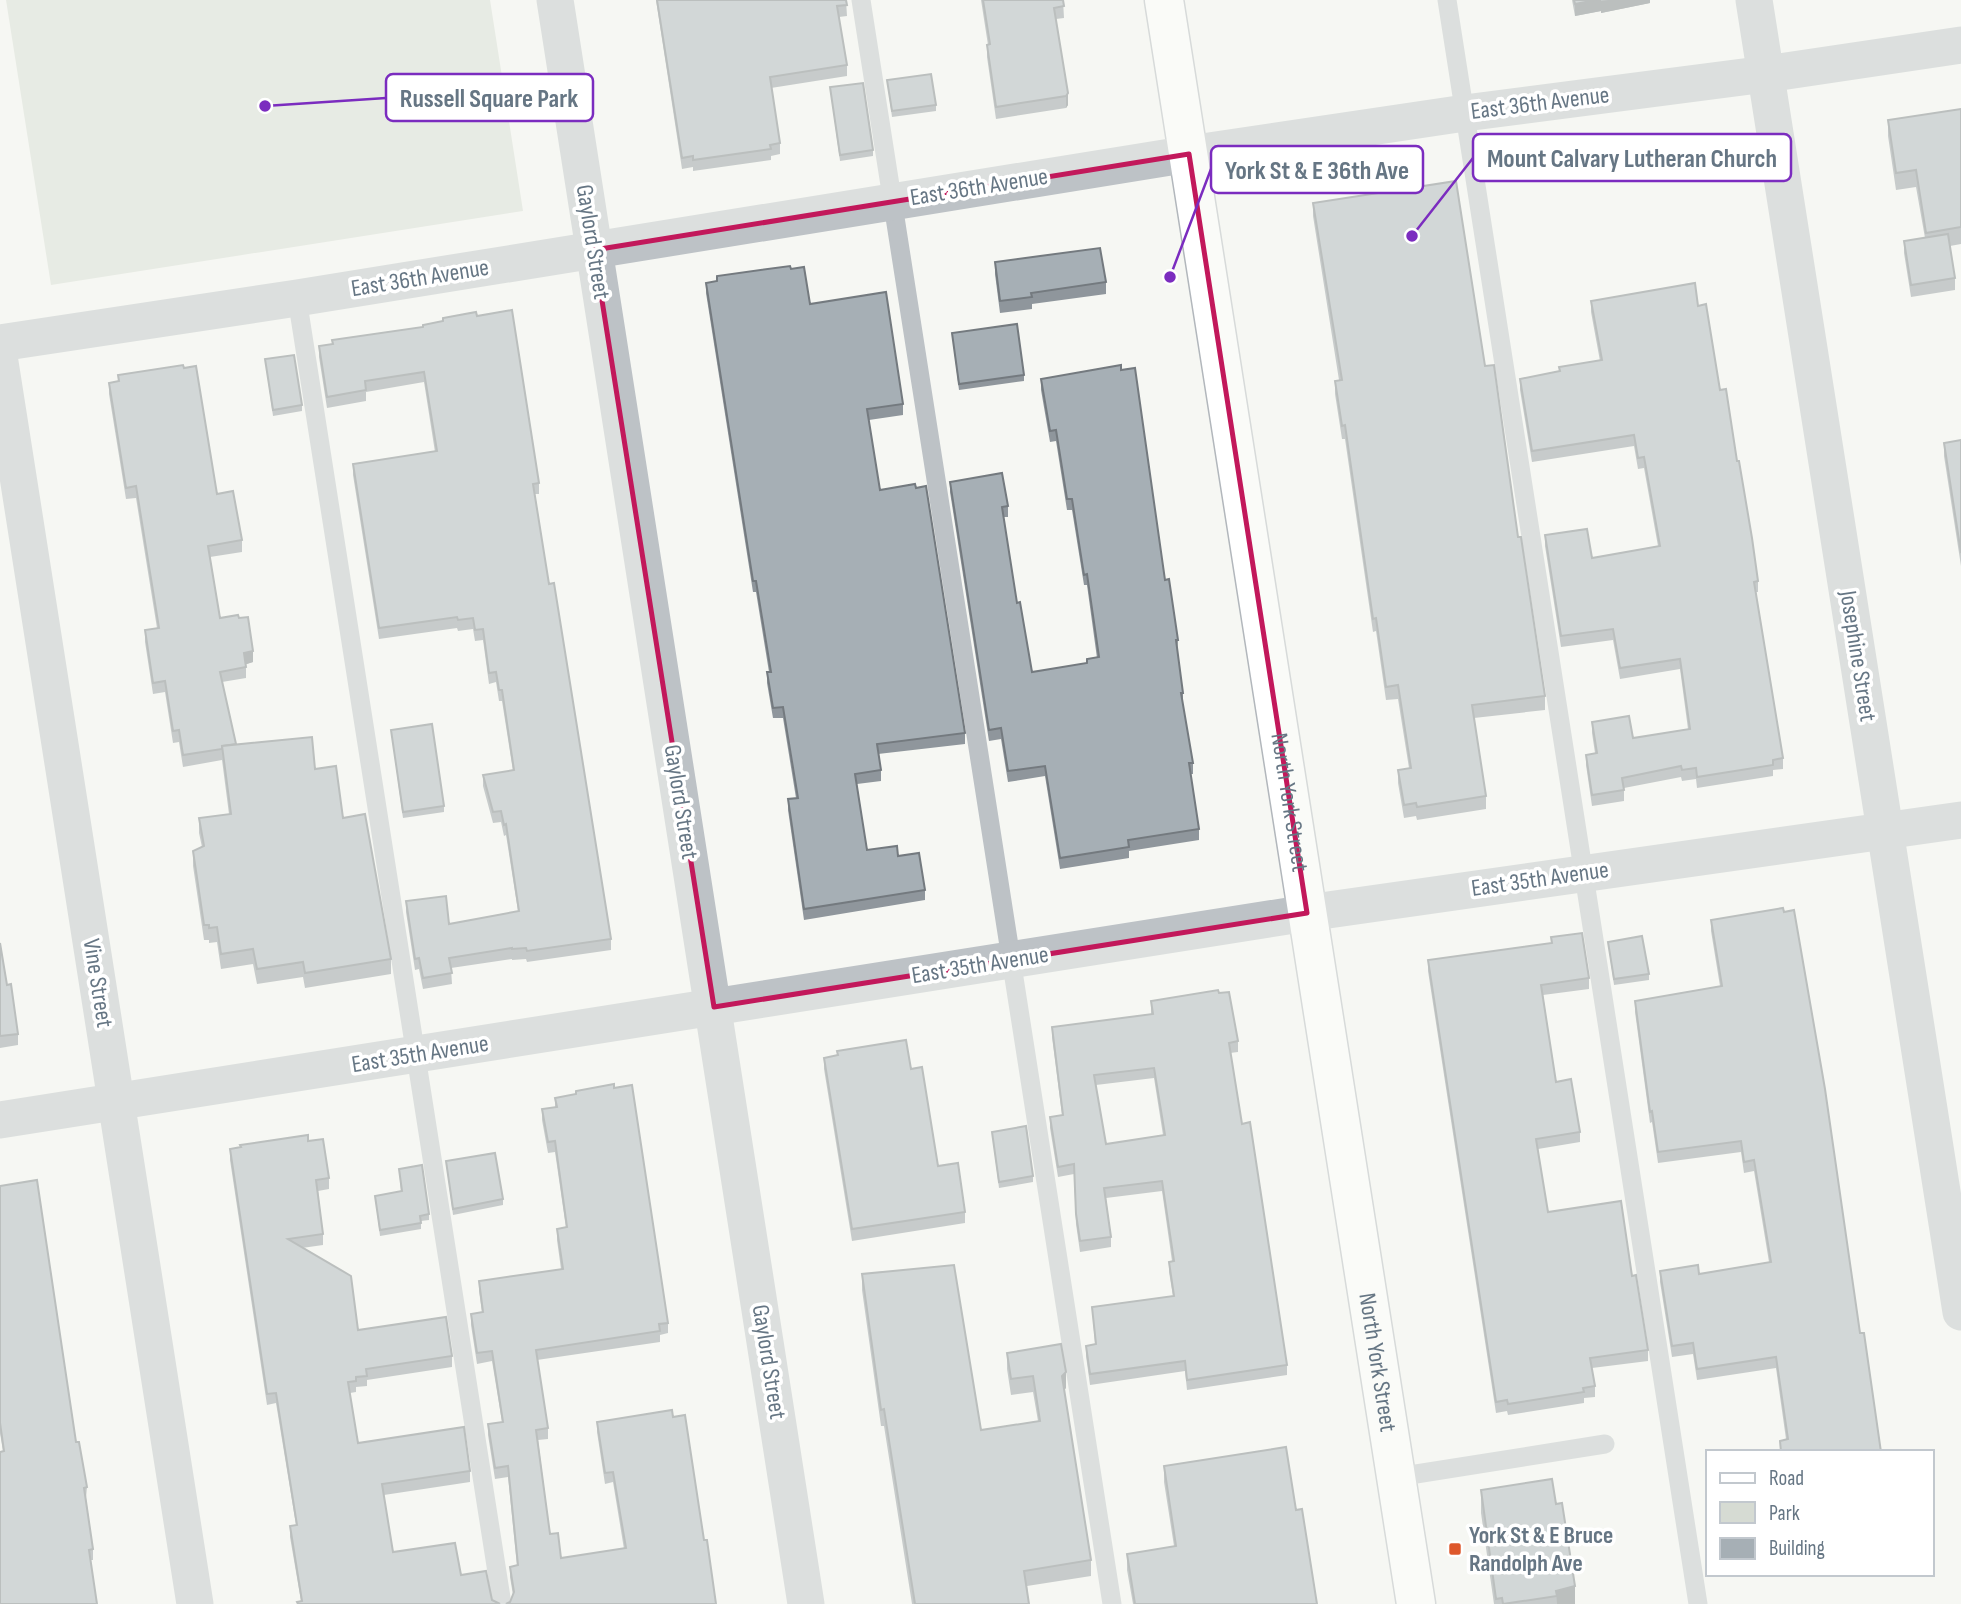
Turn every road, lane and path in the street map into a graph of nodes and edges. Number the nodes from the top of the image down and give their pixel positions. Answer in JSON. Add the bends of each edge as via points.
{"nodes":[{"id":1,"x":555,"y":0,"type":"edge"},
{"id":2,"x":861,"y":0,"type":"edge"},
{"id":3,"x":1164,"y":0,"type":"edge"},
{"id":4,"x":1447,"y":0,"type":"edge"},
{"id":5,"x":1754,"y":0,"type":"edge"},
{"id":6,"x":1961,"y":45,"type":"edge"},
{"id":7,"x":1766,"y":74,"type":"junction"},
{"id":8,"x":1465,"y":113,"type":"junction"},
{"id":9,"x":1189,"y":154,"type":"junction"},
{"id":10,"x":892,"y":200,"type":"junction"},
{"id":11,"x":594,"y":250,"type":"junction"},
{"id":12,"x":297,"y":298,"type":"junction"},
{"id":13,"x":0,"y":343,"type":"edge"},
{"id":14,"x":0,"y":362,"type":"edge"},
{"id":15,"x":1961,"y":820,"type":"edge"},
{"id":16,"x":1885,"y":831,"type":"junction"},
{"id":17,"x":1585,"y":872,"type":"junction"},
{"id":18,"x":1307,"y":913,"type":"junction"},
{"id":19,"x":1012,"y":961,"type":"junction"},
{"id":20,"x":713,"y":1007,"type":"junction"},
{"id":21,"x":416,"y":1055,"type":"junction"},
{"id":22,"x":117,"y":1102,"type":"junction"},
{"id":23,"x":0,"y":1120,"type":"edge"},
{"id":24,"x":1961,"y":1312,"type":"edge"},
{"id":25,"x":1605,"y":1444,"type":"dead end"},
{"id":26,"x":1397,"y":1477,"type":"junction"},
{"id":27,"x":195,"y":1604,"type":"edge"},
{"id":28,"x":502,"y":1604,"type":"edge"},
{"id":29,"x":806,"y":1604,"type":"edge"},
{"id":30,"x":1112,"y":1604,"type":"edge"},
{"id":31,"x":1416,"y":1604,"type":"edge"},
{"id":32,"x":1698,"y":1604,"type":"edge"}],
"edges":[{"from":1,"to":11,"type":"street","name":"Gaylord Street"},
{"from":2,"to":10,"type":"lane"},
{"from":3,"to":9,"type":"main road","name":"North York Street"},
{"from":4,"to":8,"type":"lane"},
{"from":5,"to":7,"type":"street","name":"Josephine Street"},
{"from":6,"to":7,"type":"street","name":"East 36th Avenue"},
{"from":7,"to":8,"type":"street","name":"East 36th Avenue"},
{"from":7,"to":16,"type":"street","name":"Josephine Street"},
{"from":8,"to":9,"type":"street","name":"East 36th Avenue"},
{"from":8,"to":17,"type":"lane"},
{"from":9,"to":10,"type":"street","name":"East 36th Avenue"},
{"from":9,"to":18,"type":"main road","name":"North York Street"},
{"from":10,"to":11,"type":"street","name":"East 36th Avenue"},
{"from":10,"to":19,"type":"lane"},
{"from":11,"to":12,"type":"street","name":"East 36th Avenue"},
{"from":11,"to":20,"type":"street","name":"Gaylord Street"},
{"from":12,"to":13,"type":"street","name":"East 36th Avenue"},
{"from":12,"to":21,"type":"lane"},
{"from":14,"to":22,"type":"street","name":"Vine Street"},
{"from":15,"to":16,"type":"street","name":"East 35th Avenue"},
{"from":16,"to":17,"type":"street","name":"East 35th Avenue"},
{"from":16,"to":24,"type":"street","name":"Josephine Street"},
{"from":17,"to":18,"type":"street","name":"East 35th Avenue"},
{"from":17,"to":32,"type":"lane"},
{"from":18,"to":19,"type":"street","name":"East 35th Avenue"},
{"from":18,"to":26,"type":"main road","name":"North York Street"},
{"from":19,"to":20,"type":"street","name":"East 35th Avenue"},
{"from":19,"to":30,"type":"lane"},
{"from":20,"to":21,"type":"street","name":"East 35th Avenue"},
{"from":20,"to":29,"type":"street","name":"Gaylord Street"},
{"from":21,"to":22,"type":"street","name":"East 35th Avenue"},
{"from":21,"to":28,"type":"lane"},
{"from":22,"to":23,"type":"street","name":"East 35th Avenue"},
{"from":22,"to":27,"type":"street","name":"Vine Street"},
{"from":25,"to":26,"type":"lane"},
{"from":26,"to":31,"type":"main road","name":"North York Street"}]}
